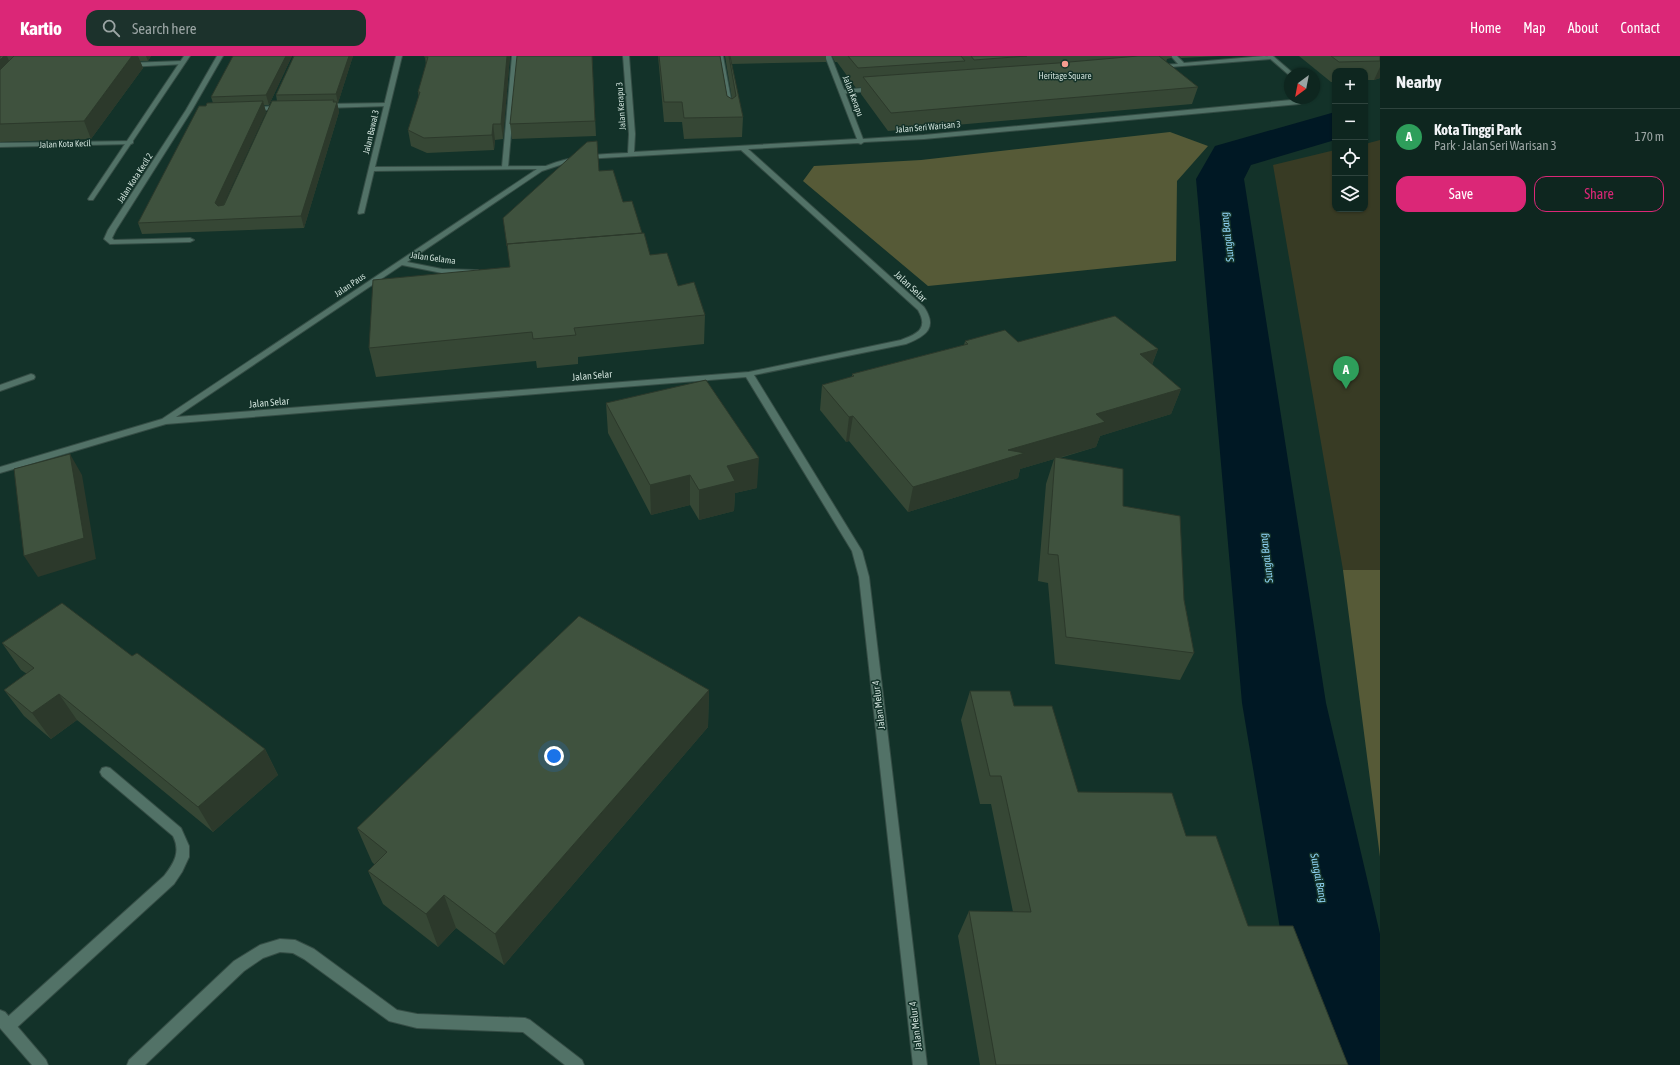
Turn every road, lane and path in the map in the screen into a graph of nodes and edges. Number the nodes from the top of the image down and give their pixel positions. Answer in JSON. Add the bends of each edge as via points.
{"nodes":[{"id":1,"x":187,"y":56,"type":"edge"},
{"id":2,"x":220,"y":56,"type":"edge"},
{"id":3,"x":399,"y":56,"type":"edge"},
{"id":4,"x":515,"y":56,"type":"edge"},
{"id":5,"x":626,"y":56,"type":"edge"},
{"id":6,"x":720,"y":56,"type":"edge"},
{"id":7,"x":828,"y":56,"type":"edge"},
{"id":8,"x":1174,"y":56,"type":"edge"},
{"id":9,"x":1271,"y":56,"type":"edge"},
{"id":10,"x":182,"y":63,"type":"junction"},
{"id":11,"x":121,"y":65,"type":"edge"},
{"id":12,"x":1183,"y":65,"type":"junction"},
{"id":13,"x":1153,"y":68,"type":"edge"},
{"id":14,"x":1284,"y":68,"type":"edge"},
{"id":15,"x":882,"y":89,"type":"edge"},
{"id":16,"x":842,"y":92,"type":"junction"},
{"id":17,"x":275,"y":102,"type":"edge"},
{"id":18,"x":1284,"y":103,"type":"edge"},
{"id":19,"x":387,"y":105,"type":"junction"},
{"id":20,"x":318,"y":107,"type":"edge"},
{"id":21,"x":272,"y":108,"type":"junction"},
{"id":22,"x":288,"y":108,"type":"edge"},
{"id":23,"x":242,"y":109,"type":"edge"},
{"id":24,"x":190,"y":110,"type":"junction"},
{"id":25,"x":197,"y":110,"type":"edge"},
{"id":26,"x":269,"y":115,"type":"edge"},
{"id":27,"x":731,"y":116,"type":"edge"},
{"id":28,"x":131,"y":142,"type":"junction"},
{"id":29,"x":861,"y":142,"type":"junction"},
{"id":30,"x":0,"y":146,"type":"edge"},
{"id":31,"x":743,"y":148,"type":"junction"},
{"id":32,"x":631,"y":155,"type":"junction"},
{"id":33,"x":546,"y":166,"type":"junction"},
{"id":34,"x":505,"y":167,"type":"junction"},
{"id":35,"x":372,"y":169,"type":"junction"},
{"id":36,"x":91,"y":199,"type":"dead end"},
{"id":37,"x":361,"y":213,"type":"dead end"},
{"id":38,"x":190,"y":240,"type":"dead end"},
{"id":39,"x":401,"y":263,"type":"junction"},
{"id":40,"x":484,"y":272,"type":"edge"},
{"id":41,"x":749,"y":374,"type":"junction"},
{"id":42,"x":32,"y":377,"type":"dead end"},
{"id":43,"x":0,"y":388,"type":"edge"},
{"id":44,"x":165,"y":421,"type":"junction"},
{"id":45,"x":0,"y":470,"type":"edge"},
{"id":46,"x":106,"y":772,"type":"dead end"},
{"id":47,"x":4,"y":1021,"type":"edge"},
{"id":48,"x":41,"y":1065,"type":"edge"},
{"id":49,"x":134,"y":1065,"type":"edge"},
{"id":50,"x":577,"y":1065,"type":"edge"},
{"id":51,"x":920,"y":1065,"type":"edge"}],
"edges":[{"from":1,"to":10,"type":"street"},
{"from":2,"to":24,"type":"street","name":"Jalan Kota Kecil 2"},
{"from":3,"to":19,"type":"street","name":"Jalan Bawal 3"},
{"from":4,"to":34,"type":"street"},
{"from":5,"to":32,"type":"street","name":"Jalan Kerapu 3","via":[[632,134]]},
{"from":6,"to":27,"type":"street"},
{"from":7,"to":16,"type":"street","name":"Jalan Kerapu"},
{"from":8,"to":12,"type":"street"},
{"from":9,"to":12,"type":"street"},
{"from":9,"to":14,"type":"street"},
{"from":10,"to":11,"type":"street"},
{"from":10,"to":28,"type":"street"},
{"from":12,"to":13,"type":"street"},
{"from":15,"to":16,"type":"street"},
{"from":16,"to":29,"type":"street","name":"Jalan Kerapu"},
{"from":17,"to":21,"type":"street"},
{"from":18,"to":29,"type":"street","name":"Jalan Seri Warisan 3"},
{"from":19,"to":20,"type":"street"},
{"from":19,"to":35,"type":"street","name":"Jalan Bawal 3"},
{"from":21,"to":22,"type":"street"},
{"from":21,"to":23,"type":"street"},
{"from":21,"to":26,"type":"street"},
{"from":24,"to":25,"type":"street"},
{"from":24,"to":38,"type":"street","name":"Jalan Kota Kecil 2","via":[[108,239],[113,242]]},
{"from":28,"to":30,"type":"street","name":"Jalan Kota Kecil"},
{"from":28,"to":36,"type":"street"},
{"from":29,"to":31,"type":"street","name":"Jalan Seri Warisan 3"},
{"from":31,"to":32,"type":"street","name":"Jalan Seri Warisan 3"},
{"from":31,"to":41,"type":"street","name":"Jalan Selar","via":[[921,309],[927,325],[915,338],[903,342]]},
{"from":32,"to":33,"type":"street","name":"Jalan Seri Warisan 3","via":[[574,159]]},
{"from":33,"to":34,"type":"street"},
{"from":33,"to":39,"type":"street","name":"Jalan Paus"},
{"from":34,"to":35,"type":"street"},
{"from":35,"to":37,"type":"street","name":"Jalan Bawal 3"},
{"from":39,"to":40,"type":"street","name":"Jalan Gelama","via":[[442,271]]},
{"from":39,"to":44,"type":"street","name":"Jalan Paus"},
{"from":41,"to":44,"type":"street","name":"Jalan Selar"},
{"from":41,"to":51,"type":"street","name":"Jalan Melur 4","via":[[857,551],[864,577]]},
{"from":42,"to":43,"type":"street"},
{"from":44,"to":45,"type":"street","name":"Jalan Selar"},
{"from":46,"to":47,"type":"street","via":[[177,832],[183,842],[184,854],[179,868],[169,880]]},
{"from":47,"to":48,"type":"street"},
{"from":49,"to":50,"type":"street","via":[[239,966],[262,951],[275,947],[294,947],[309,954],[394,1016],[417,1021],[525,1025]]}]}
